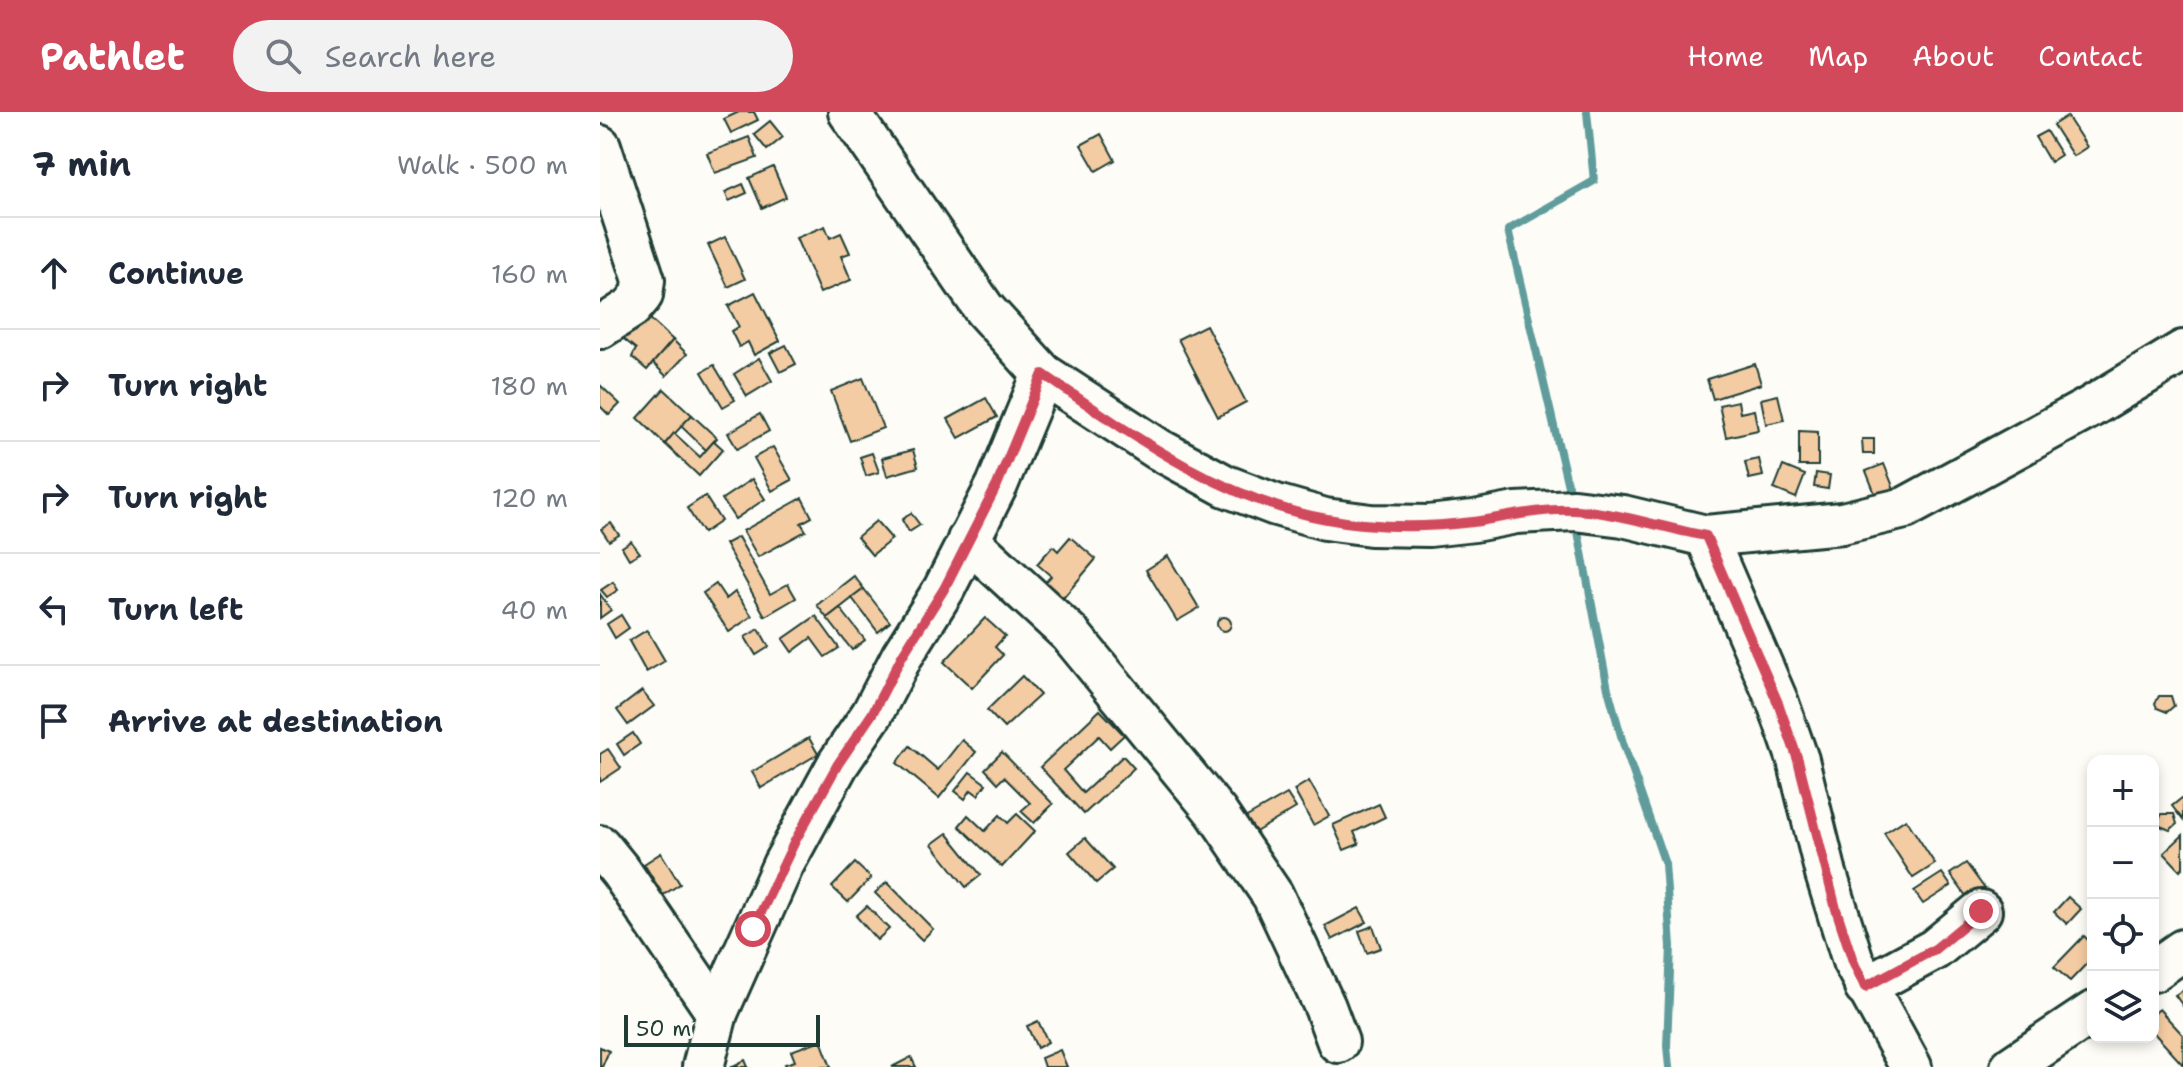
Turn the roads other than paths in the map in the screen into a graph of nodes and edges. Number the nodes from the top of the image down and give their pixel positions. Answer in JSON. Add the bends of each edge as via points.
{"nodes":[{"id":1,"x":849,"y":112,"type":"edge"},
{"id":2,"x":600,"y":146,"type":"edge"},
{"id":3,"x":600,"y":328,"type":"edge"},
{"id":4,"x":2183,"y":351,"type":"edge"},
{"id":5,"x":1043,"y":374,"type":"junction"},
{"id":6,"x":1706,"y":536,"type":"junction"},
{"id":7,"x":968,"y":540,"type":"junction"},
{"id":8,"x":600,"y":846,"type":"edge"},
{"id":9,"x":1981,"y":911,"type":"dead end"},
{"id":10,"x":2183,"y":950,"type":"edge"},
{"id":11,"x":2159,"y":967,"type":"edge"},
{"id":12,"x":1865,"y":987,"type":"junction"},
{"id":13,"x":717,"y":1013,"type":"junction"},
{"id":14,"x":2087,"y":1016,"type":"edge"},
{"id":15,"x":1338,"y":1042,"type":"dead end"},
{"id":16,"x":703,"y":1067,"type":"edge"},
{"id":17,"x":1911,"y":1067,"type":"edge"},
{"id":18,"x":2011,"y":1067,"type":"edge"}],
"edges":[{"from":1,"to":5,"type":"street","via":[[984,309]]},
{"from":2,"to":3,"type":"street","via":[[644,280],[642,295],[631,308]]},
{"from":4,"to":6,"type":"street","via":[[1905,508],[1828,525]]},
{"from":5,"to":6,"type":"street","via":[[1144,441],[1226,486],[1325,519],[1429,526],[1574,510]]},
{"from":5,"to":7,"type":"street"},
{"from":6,"to":12,"type":"street","via":[[1778,703],[1836,909]]},
{"from":7,"to":13,"type":"street","via":[[795,841]]},
{"from":7,"to":15,"type":"street","via":[[1070,634],[1216,812],[1273,896]]},
{"from":8,"to":13,"type":"street"},
{"from":9,"to":12,"type":"street","via":[[1935,949]]},
{"from":10,"to":11,"type":"street"},
{"from":12,"to":17,"type":"street"},
{"from":13,"to":16,"type":"street"},
{"from":14,"to":18,"type":"street"}]}
